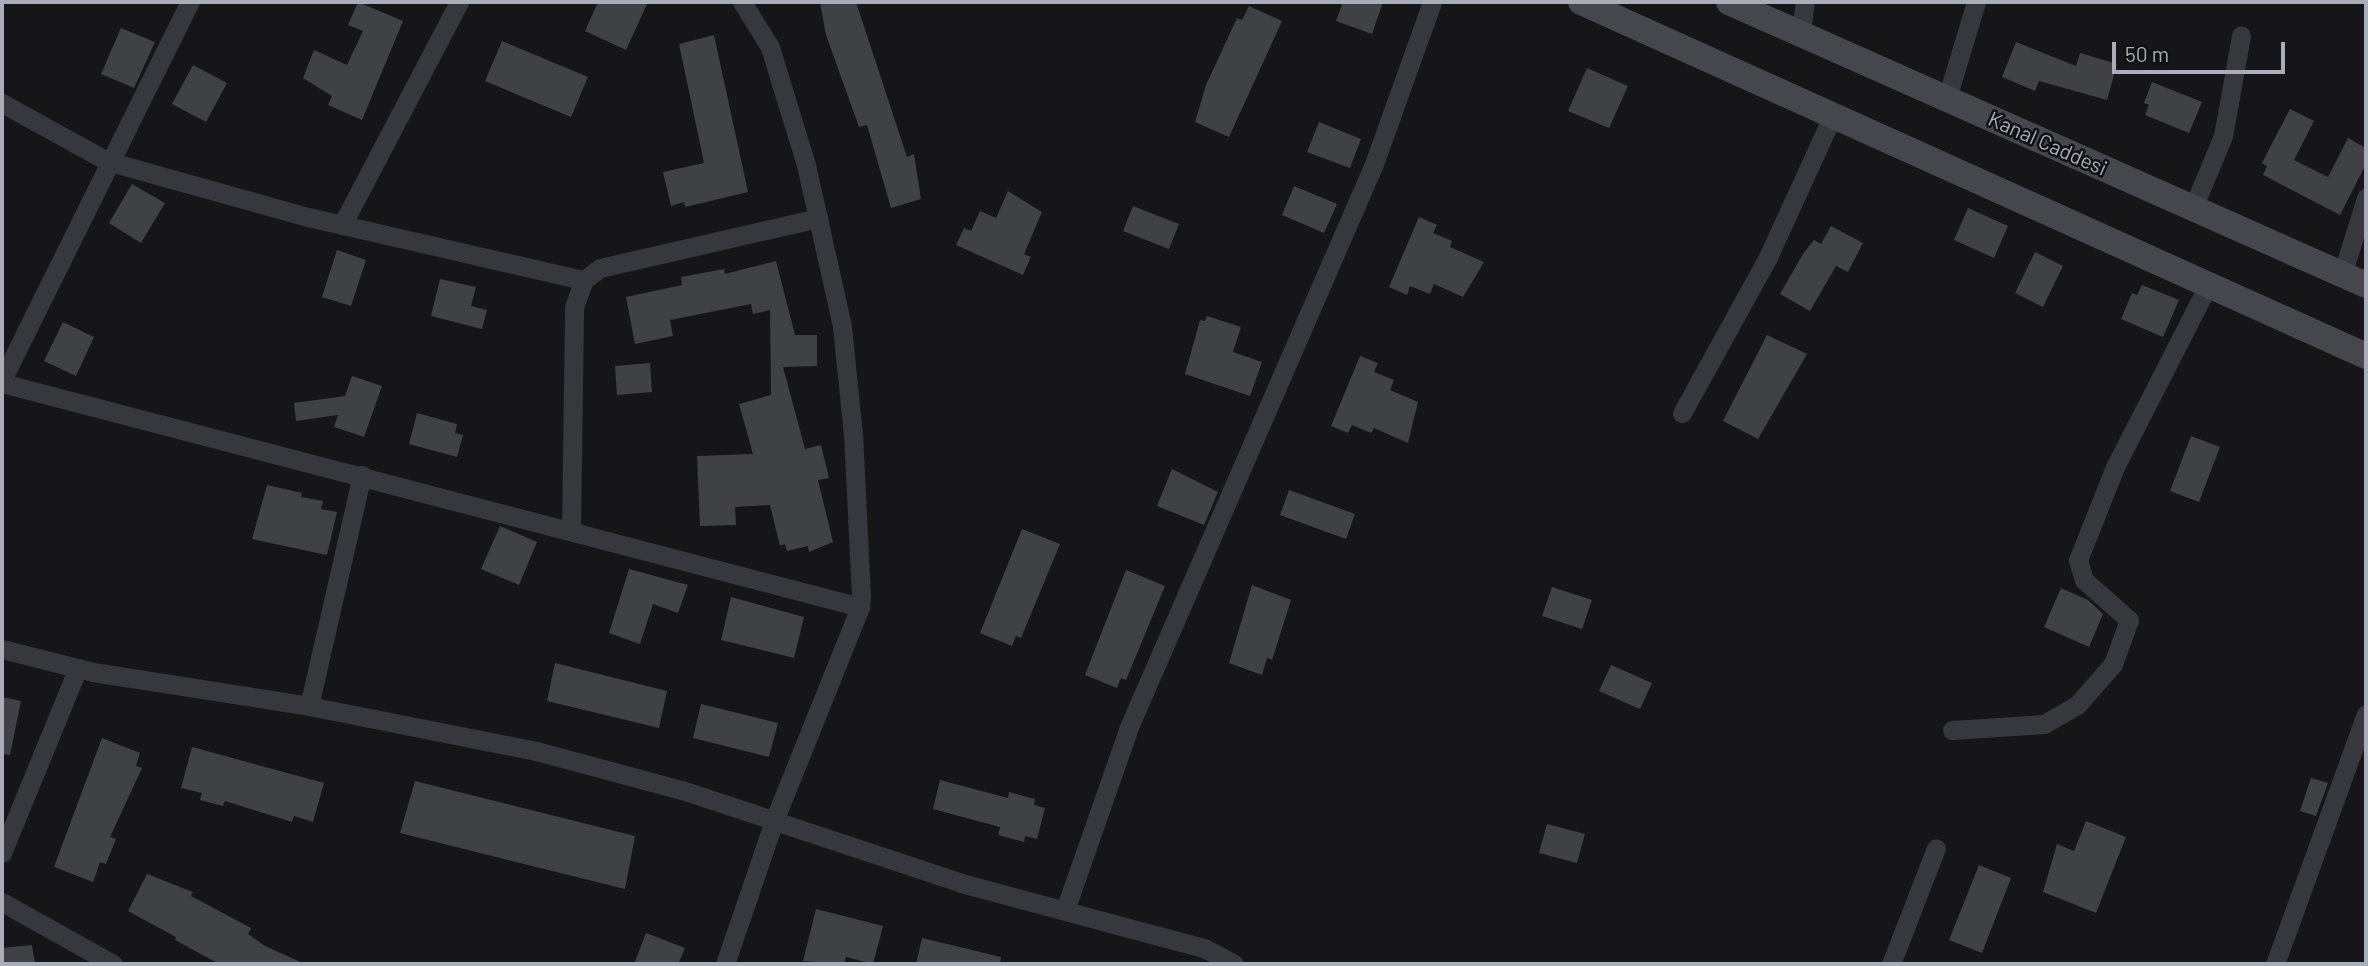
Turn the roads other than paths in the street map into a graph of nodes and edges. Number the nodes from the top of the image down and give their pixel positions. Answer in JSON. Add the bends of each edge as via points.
{"nodes":[{"id":1,"x":190,"y":2,"type":"edge"},
{"id":2,"x":459,"y":2,"type":"edge"},
{"id":3,"x":742,"y":2,"type":"edge"},
{"id":4,"x":1432,"y":2,"type":"edge"},
{"id":5,"x":1581,"y":2,"type":"edge"},
{"id":6,"x":1729,"y":2,"type":"edge"},
{"id":7,"x":1805,"y":2,"type":"edge"},
{"id":8,"x":1976,"y":2,"type":"edge"},
{"id":9,"x":1801,"y":33,"type":"junction"},
{"id":10,"x":2241,"y":36,"type":"dead end"},
{"id":11,"x":1947,"y":98,"type":"junction"},
{"id":12,"x":2,"y":103,"type":"edge"},
{"id":13,"x":1833,"y":115,"type":"junction"},
{"id":14,"x":107,"y":161,"type":"junction"},
{"id":15,"x":2366,"y":198,"type":"edge"},
{"id":16,"x":2193,"y":208,"type":"junction"},
{"id":17,"x":818,"y":218,"type":"junction"},
{"id":18,"x":342,"y":225,"type":"junction"},
{"id":19,"x":584,"y":280,"type":"junction"},
{"id":20,"x":2354,"y":280,"type":"edge"},
{"id":21,"x":2209,"y":283,"type":"junction"},
{"id":22,"x":2366,"y":356,"type":"edge"},
{"id":23,"x":2,"y":382,"type":"edge"},
{"id":24,"x":1682,"y":413,"type":"dead end"},
{"id":25,"x":362,"y":475,"type":"junction"},
{"id":26,"x":571,"y":530,"type":"junction"},
{"id":27,"x":860,"y":607,"type":"junction"},
{"id":28,"x":2,"y":649,"type":"edge"},
{"id":29,"x":78,"y":668,"type":"junction"},
{"id":30,"x":309,"y":706,"type":"junction"},
{"id":31,"x":2366,"y":715,"type":"edge"},
{"id":32,"x":1952,"y":730,"type":"dead end"},
{"id":33,"x":774,"y":821,"type":"junction"},
{"id":34,"x":1936,"y":848,"type":"dead end"},
{"id":35,"x":2,"y":853,"type":"edge"},
{"id":36,"x":2,"y":902,"type":"edge"},
{"id":37,"x":1065,"y":910,"type":"junction"},
{"id":38,"x":113,"y":964,"type":"edge"},
{"id":39,"x":725,"y":964,"type":"edge"},
{"id":40,"x":1234,"y":964,"type":"edge"},
{"id":41,"x":1891,"y":964,"type":"edge"},
{"id":42,"x":2275,"y":964,"type":"edge"}],
"edges":[{"from":1,"to":14,"type":"street"},
{"from":2,"to":18,"type":"street"},
{"from":3,"to":17,"type":"street","via":[[770,47]]},
{"from":4,"to":37,"type":"street","via":[[1374,164],[1129,727]]},
{"from":5,"to":13,"type":"main road"},
{"from":6,"to":9,"type":"main road","name":"Kanal Caddesi"},
{"from":7,"to":9,"type":"street"},
{"from":8,"to":11,"type":"street"},
{"from":9,"to":11,"type":"main road","name":"Kanal Caddesi"},
{"from":10,"to":16,"type":"street","via":[[2223,136]]},
{"from":11,"to":16,"type":"main road","name":"Kanal Caddesi"},
{"from":12,"to":14,"type":"street"},
{"from":13,"to":21,"type":"main road"},
{"from":13,"to":24,"type":"street","via":[[1768,257]]},
{"from":14,"to":18,"type":"street"},
{"from":14,"to":23,"type":"street"},
{"from":15,"to":20,"type":"street"},
{"from":16,"to":20,"type":"main road","name":"Kanal Caddesi"},
{"from":17,"to":19,"type":"street","via":[[600,268]]},
{"from":17,"to":27,"type":"street","via":[[842,326],[852,421]]},
{"from":18,"to":19,"type":"street"},
{"from":19,"to":26,"type":"street","via":[[574,307]]},
{"from":21,"to":22,"type":"main road"},
{"from":21,"to":32,"type":"street","via":[[2115,467],[2078,560],[2084,580],[2130,620],[2113,664],[2078,704],[2044,724]]},
{"from":23,"to":25,"type":"street"},
{"from":25,"to":26,"type":"street"},
{"from":25,"to":30,"type":"street"},
{"from":26,"to":27,"type":"street"},
{"from":27,"to":33,"type":"street"},
{"from":28,"to":29,"type":"street"},
{"from":29,"to":30,"type":"street"},
{"from":29,"to":35,"type":"street"},
{"from":30,"to":33,"type":"street","via":[[536,751],[682,790]]},
{"from":31,"to":42,"type":"street"},
{"from":33,"to":37,"type":"street","via":[[961,883]]},
{"from":33,"to":39,"type":"street"},
{"from":34,"to":41,"type":"street"},
{"from":36,"to":38,"type":"street"},
{"from":37,"to":40,"type":"street","via":[[1204,948]]}]}
